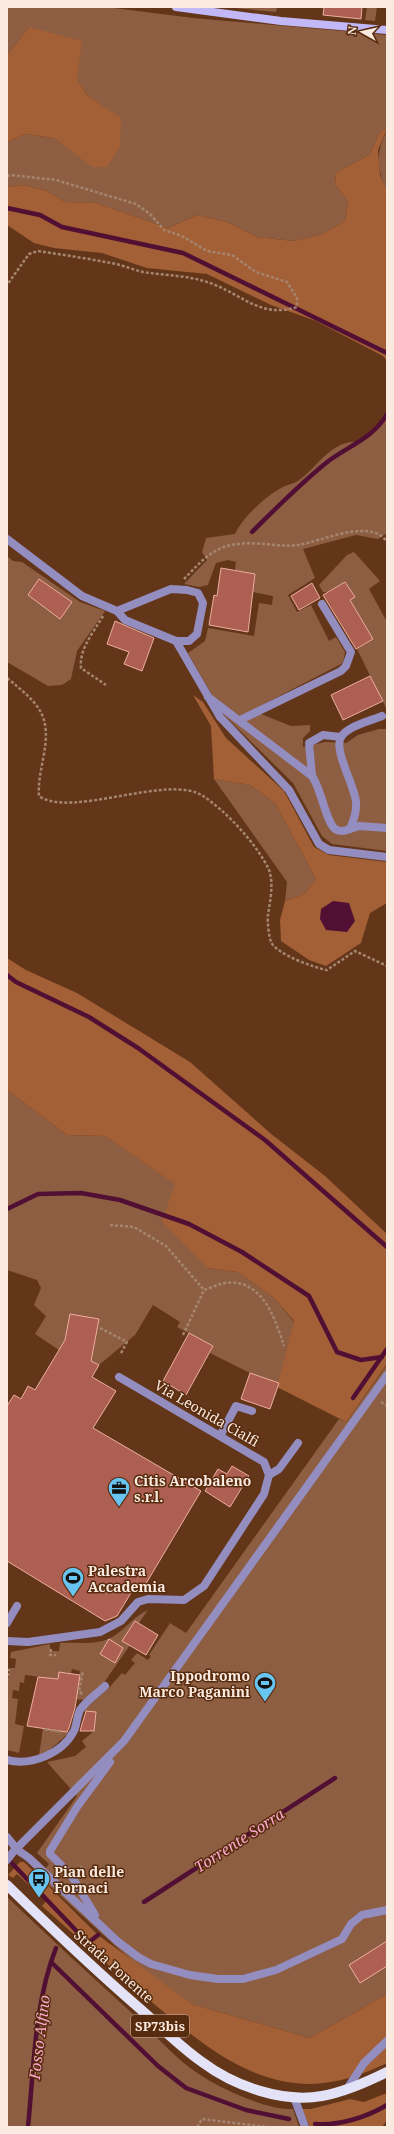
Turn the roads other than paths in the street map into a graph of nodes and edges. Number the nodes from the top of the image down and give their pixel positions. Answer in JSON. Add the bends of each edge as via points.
{"nodes":[{"id":1,"x":176,"y":7,"type":"edge"},
{"id":2,"x":194,"y":8,"type":"edge"},
{"id":3,"x":387,"y":30,"type":"edge"},
{"id":4,"x":7,"y":539,"type":"edge"},
{"id":5,"x":322,"y":604,"type":"dead end"},
{"id":6,"x":113,"y":609,"type":"junction"},
{"id":7,"x":176,"y":641,"type":"junction"},
{"id":8,"x":208,"y":697,"type":"junction"},
{"id":9,"x":382,"y":716,"type":"dead end"},
{"id":10,"x":240,"y":720,"type":"junction"},
{"id":11,"x":341,"y":738,"type":"junction"},
{"id":12,"x":312,"y":776,"type":"junction"},
{"id":13,"x":350,"y":828,"type":"junction"},
{"id":14,"x":387,"y":828,"type":"edge"},
{"id":15,"x":387,"y":857,"type":"edge"},
{"id":16,"x":387,"y":1375,"type":"edge"},
{"id":17,"x":119,"y":1377,"type":"dead end"},
{"id":18,"x":252,"y":1411,"type":"dead end"},
{"id":19,"x":220,"y":1436,"type":"junction"},
{"id":20,"x":298,"y":1444,"type":"dead end"},
{"id":21,"x":269,"y":1475,"type":"junction"},
{"id":22,"x":17,"y":1606,"type":"dead end"},
{"id":23,"x":7,"y":1623,"type":"edge"},
{"id":24,"x":7,"y":1641,"type":"edge"},
{"id":25,"x":105,"y":1686,"type":"dead end"},
{"id":26,"x":124,"y":1741,"type":"junction"},
{"id":27,"x":7,"y":1761,"type":"edge"},
{"id":28,"x":7,"y":1837,"type":"edge"},
{"id":29,"x":12,"y":1854,"type":"edge"},
{"id":30,"x":7,"y":1885,"type":"edge"},
{"id":31,"x":387,"y":1910,"type":"edge"},
{"id":32,"x":101,"y":1924,"type":"junction"},
{"id":33,"x":387,"y":2041,"type":"edge"},
{"id":34,"x":387,"y":2072,"type":"edge"},
{"id":35,"x":347,"y":2089,"type":"junction"},
{"id":36,"x":294,"y":2097,"type":"junction"},
{"id":37,"x":305,"y":2127,"type":"edge"}],
"edges":[{"from":1,"to":2,"type":"main road"},
{"from":2,"to":3,"type":"main road","via":[[281,21]]},
{"from":4,"to":6,"type":"street","via":[[18,550],[82,596]]},
{"from":5,"to":10,"type":"street","via":[[351,652],[346,666],[341,671]]},
{"from":6,"to":7,"type":"street","via":[[126,620]]},
{"from":6,"to":7,"type":"street","via":[[171,589],[198,593],[203,603],[198,634],[189,641]]},
{"from":7,"to":8,"type":"street"},
{"from":8,"to":10,"type":"street"},
{"from":8,"to":15,"type":"street","via":[[220,717],[289,790],[319,844],[329,850]]},
{"from":9,"to":11,"type":"street","via":[[348,731]]},
{"from":10,"to":12,"type":"street"},
{"from":11,"to":12,"type":"street","via":[[323,735],[309,743]]},
{"from":11,"to":13,"type":"street","via":[[343,760],[356,801],[356,815]]},
{"from":12,"to":13,"type":"street","via":[[318,783],[330,823],[335,829],[343,831]]},
{"from":13,"to":14,"type":"street"},
{"from":16,"to":26,"type":"street"},
{"from":17,"to":19,"type":"street","name":"Via Leonida Cialfi"},
{"from":18,"to":19,"type":"street","via":[[236,1406]]},
{"from":19,"to":21,"type":"street","name":"Via Leonida Cialfi","via":[[264,1462]]},
{"from":20,"to":21,"type":"street","via":[[279,1469]]},
{"from":21,"to":24,"type":"street","via":[[264,1494],[204,1586],[184,1600],[148,1599],[138,1602],[121,1621],[100,1632],[28,1642]]},
{"from":22,"to":23,"type":"street"},
{"from":25,"to":27,"type":"street","via":[[81,1709],[74,1730],[61,1746],[47,1756],[35,1760]]},
{"from":26,"to":29,"type":"street"},
{"from":26,"to":32,"type":"street","via":[[77,1807],[50,1851],[77,1884]]},
{"from":28,"to":29,"type":"street","via":[[14,1844]]},
{"from":29,"to":32,"type":"street","via":[[24,1853]]},
{"from":30,"to":36,"type":"main road","name":"Strada Ponente","number":"SP73bis","via":[[98,1971],[202,2062],[227,2078],[262,2091]]},
{"from":31,"to":32,"type":"street","via":[[362,1914],[351,1924],[342,1939],[276,1970],[243,1979],[190,1975],[151,1964],[117,1941]]},
{"from":33,"to":35,"type":"street","via":[[364,2063]]},
{"from":34,"to":35,"type":"main road","name":"Strada Ponente","number":"SP73bis"},
{"from":35,"to":36,"type":"main road","name":"Strada Ponente","number":"SP73bis","via":[[321,2096]]},
{"from":36,"to":37,"type":"street"}]}
